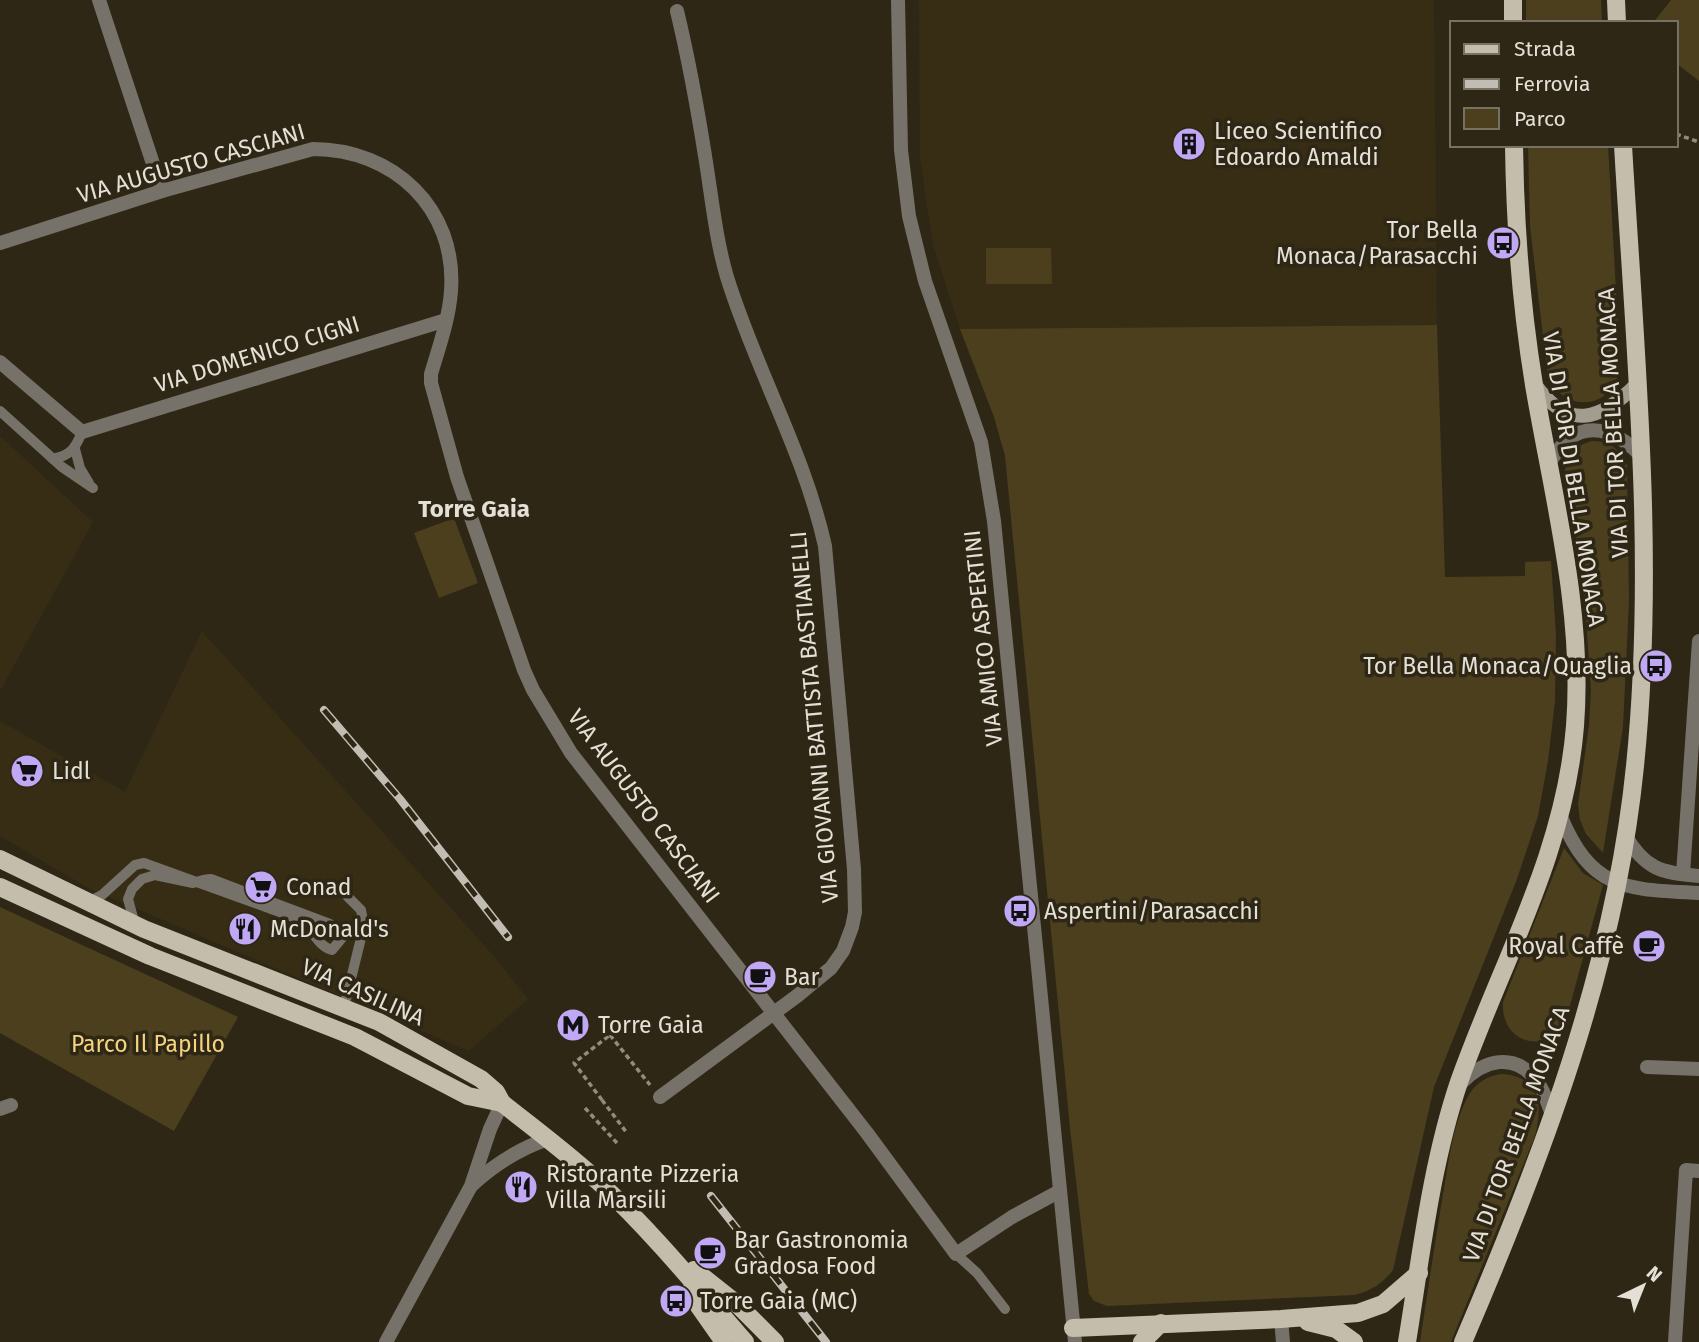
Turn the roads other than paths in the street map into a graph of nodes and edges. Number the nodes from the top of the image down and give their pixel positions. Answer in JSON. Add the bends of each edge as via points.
{"nodes":[{"id":1,"x":99,"y":0,"type":"edge"},
{"id":2,"x":898,"y":0,"type":"edge"},
{"id":3,"x":1513,"y":0,"type":"edge"},
{"id":4,"x":1616,"y":0,"type":"edge"},
{"id":5,"x":677,"y":11,"type":"dead end"},
{"id":6,"x":1513,"y":21,"type":"edge"},
{"id":7,"x":1617,"y":21,"type":"edge"},
{"id":8,"x":1514,"y":147,"type":"edge"},
{"id":9,"x":1623,"y":147,"type":"edge"},
{"id":10,"x":163,"y":191,"type":"junction"},
{"id":11,"x":0,"y":243,"type":"edge"},
{"id":12,"x":446,"y":320,"type":"junction"},
{"id":13,"x":0,"y":362,"type":"edge"},
{"id":14,"x":1534,"y":382,"type":"junction"},
{"id":15,"x":1637,"y":384,"type":"junction"},
{"id":16,"x":0,"y":411,"type":"edge"},
{"id":17,"x":82,"y":432,"type":"junction"},
{"id":18,"x":75,"y":449,"type":"junction"},
{"id":19,"x":1641,"y":456,"type":"junction"},
{"id":20,"x":53,"y":459,"type":"junction"},
{"id":21,"x":1548,"y":464,"type":"junction"},
{"id":22,"x":1699,"y":641,"type":"edge"},
{"id":23,"x":1697,"y":714,"type":"edge"},
{"id":24,"x":1561,"y":817,"type":"junction"},
{"id":25,"x":1626,"y":835,"type":"junction"},
{"id":26,"x":0,"y":859,"type":"edge"},
{"id":27,"x":1684,"y":874,"type":"junction"},
{"id":28,"x":1699,"y":876,"type":"edge"},
{"id":29,"x":198,"y":882,"type":"junction"},
{"id":30,"x":1617,"y":882,"type":"junction"},
{"id":31,"x":0,"y":887,"type":"edge"},
{"id":32,"x":1699,"y":893,"type":"edge"},
{"id":33,"x":348,"y":896,"type":"dead end"},
{"id":34,"x":88,"y":902,"type":"junction"},
{"id":35,"x":135,"y":925,"type":"junction"},
{"id":36,"x":344,"y":1007,"type":"junction"},
{"id":37,"x":774,"y":1013,"type":"junction"},
{"id":38,"x":1647,"y":1066,"type":"dead end"},
{"id":39,"x":1699,"y":1069,"type":"edge"},
{"id":40,"x":1458,"y":1085,"type":"junction"},
{"id":41,"x":655,"y":1092,"type":"road end"},
{"id":42,"x":502,"y":1103,"type":"junction"},
{"id":43,"x":1553,"y":1117,"type":"junction"},
{"id":44,"x":548,"y":1139,"type":"junction"},
{"id":45,"x":1693,"y":1170,"type":"edge"},
{"id":46,"x":471,"y":1186,"type":"junction"},
{"id":47,"x":1060,"y":1191,"type":"junction"},
{"id":48,"x":658,"y":1242,"type":"junction"},
{"id":49,"x":956,"y":1254,"type":"junction"},
{"id":50,"x":1494,"y":1270,"type":"junction"},
{"id":51,"x":1419,"y":1273,"type":"junction"},
{"id":52,"x":1005,"y":1309,"type":"dead end"},
{"id":53,"x":1286,"y":1319,"type":"junction"},
{"id":54,"x":1161,"y":1323,"type":"junction"},
{"id":55,"x":1111,"y":1334,"type":"edge"},
{"id":56,"x":1074,"y":1335,"type":"edge"},
{"id":57,"x":386,"y":1342,"type":"edge"},
{"id":58,"x":724,"y":1342,"type":"edge"},
{"id":59,"x":745,"y":1342,"type":"edge"},
{"id":60,"x":775,"y":1342,"type":"edge"},
{"id":61,"x":1142,"y":1342,"type":"edge"},
{"id":62,"x":1283,"y":1342,"type":"edge"},
{"id":63,"x":1354,"y":1342,"type":"edge"},
{"id":64,"x":1407,"y":1342,"type":"edge"},
{"id":65,"x":1463,"y":1342,"type":"edge"},
{"id":66,"x":1475,"y":1342,"type":"edge"},
{"id":67,"x":1675,"y":1342,"type":"edge"}],
"edges":[{"from":1,"to":10,"type":"street"},
{"from":2,"to":47,"type":"street","name":"VIA AMICO ASPERTINI","via":[[901,150],[909,216],[928,290],[981,442],[991,497]]},
{"from":3,"to":6,"type":"main road"},
{"from":4,"to":7,"type":"main road"},
{"from":5,"to":37,"type":"street","name":"VIA GIOVANNI BATTISTA BASTIANELLI","via":[[727,275],[813,498],[825,546],[855,912],[849,939],[838,959]]},
{"from":8,"to":14,"type":"main road","name":"VIA DI TOR DI BELLA MONACA","via":[[1519,265]]},
{"from":9,"to":15,"type":"main road","name":"VIA DI TOR BELLA MONACA"},
{"from":10,"to":11,"type":"street","name":"VIA AUGUSTO CASCIANI"},
{"from":10,"to":12,"type":"street","name":"VIA AUGUSTO CASCIANI","via":[[313,149],[370,159],[411,185],[442,231],[451,272]]},
{"from":12,"to":17,"type":"street","name":"VIA DOMENICO CIGNI"},
{"from":12,"to":37,"type":"street","name":"VIA AUGUSTO CASCIANI","via":[[431,374],[432,392],[461,490],[533,691],[571,753]]},
{"from":13,"to":17,"type":"street"},
{"from":14,"to":15,"type":"main road","via":[[1555,407],[1579,416],[1610,408]]},
{"from":14,"to":21,"type":"main road","name":"VIA DI TOR DI BELLA MONACA"},
{"from":15,"to":19,"type":"main road","name":"VIA DI TOR BELLA MONACA"},
{"from":16,"to":20,"type":"lane"},
{"from":17,"to":18,"type":"lane"},
{"from":18,"to":20,"type":"lane"},
{"from":18,"to":20,"type":"lane","via":[[93,488]]},
{"from":19,"to":21,"type":"street","via":[[1618,436],[1591,431],[1567,440]]},
{"from":19,"to":25,"type":"main road","name":"VIA DI TOR BELLA MONACA","via":[[1643,652]]},
{"from":21,"to":24,"type":"main road","name":"VIA DI TOR DI BELLA MONACA","via":[[1567,567],[1577,673],[1573,744]]},
{"from":22,"to":23,"type":"street"},
{"from":23,"to":27,"type":"street"},
{"from":24,"to":30,"type":"street","via":[[1586,860]]},
{"from":24,"to":40,"type":"main road","name":"VIA DI TOR DI BELLA MONACA","via":[[1533,901]]},
{"from":25,"to":27,"type":"street","via":[[1651,866]]},
{"from":25,"to":30,"type":"main road","name":"VIA DI TOR BELLA MONACA"},
{"from":26,"to":34,"type":"main road","name":"VIA CASILINA"},
{"from":27,"to":28,"type":"street"},
{"from":29,"to":29,"type":"lane","via":[[211,878],[330,924],[342,938],[332,950],[326,948],[306,922]]},
{"from":29,"to":34,"type":"lane","via":[[144,863],[135,865]]},
{"from":29,"to":35,"type":"lane","via":[[155,876],[142,879],[128,899]]},
{"from":30,"to":32,"type":"street","via":[[1639,890]]},
{"from":30,"to":43,"type":"main road","name":"VIA DI TOR BELLA MONACA","via":[[1586,1011]]},
{"from":31,"to":42,"type":"main road","name":"VIA CASILINA","via":[[150,956],[355,1037],[468,1096]]},
{"from":33,"to":36,"type":"lane","via":[[361,910],[364,926]]},
{"from":34,"to":35,"type":"main road","name":"VIA CASILINA"},
{"from":35,"to":36,"type":"main road","name":"VIA CASILINA"},
{"from":36,"to":42,"type":"main road","name":"VIA CASILINA","via":[[454,1063],[491,1087]]},
{"from":37,"to":41,"type":"street","name":"VIA GIOVANNI BATTISTA BASTIANELLI"},
{"from":37,"to":49,"type":"street","name":"VIA AUGUSTO CASCIANI"},
{"from":38,"to":39,"type":"street"},
{"from":40,"to":43,"type":"street","via":[[1489,1063],[1517,1066],[1538,1083]]},
{"from":40,"to":51,"type":"main road","name":"VIA DI TOR DI BELLA MONACA","via":[[1438,1160]]},
{"from":42,"to":44,"type":"main road","name":"VIA CASILINA"},
{"from":42,"to":46,"type":"street"},
{"from":43,"to":50,"type":"main road","name":"VIA DI TOR BELLA MONACA"},
{"from":44,"to":46,"type":"street","via":[[513,1153]]},
{"from":44,"to":48,"type":"main road","name":"VIA CASILINA"},
{"from":45,"to":67,"type":"street"},
{"from":46,"to":57,"type":"street"},
{"from":47,"to":49,"type":"street"},
{"from":47,"to":56,"type":"street","name":"VIA AMICO ASPERTINI"},
{"from":48,"to":58,"type":"main road"},
{"from":48,"to":59,"type":"main road","name":"VIA CASILINA"},
{"from":48,"to":60,"type":"main road","via":[[737,1304]]},
{"from":49,"to":52,"type":"lane"},
{"from":50,"to":65,"type":"main road","name":"VIA DI TOR BELLA MONACA"},
{"from":50,"to":66,"type":"main road"},
{"from":51,"to":53,"type":"main road","via":[[1368,1310]]},
{"from":51,"to":64,"type":"main road","name":"VIA DI TOR DI BELLA MONACA"},
{"from":53,"to":54,"type":"main road"},
{"from":53,"to":62,"type":"street"},
{"from":53,"to":63,"type":"main road","via":[[1336,1329]]},
{"from":54,"to":55,"type":"main road"},
{"from":54,"to":61,"type":"main road"},
{"from":55,"to":56,"type":"main road"}]}
